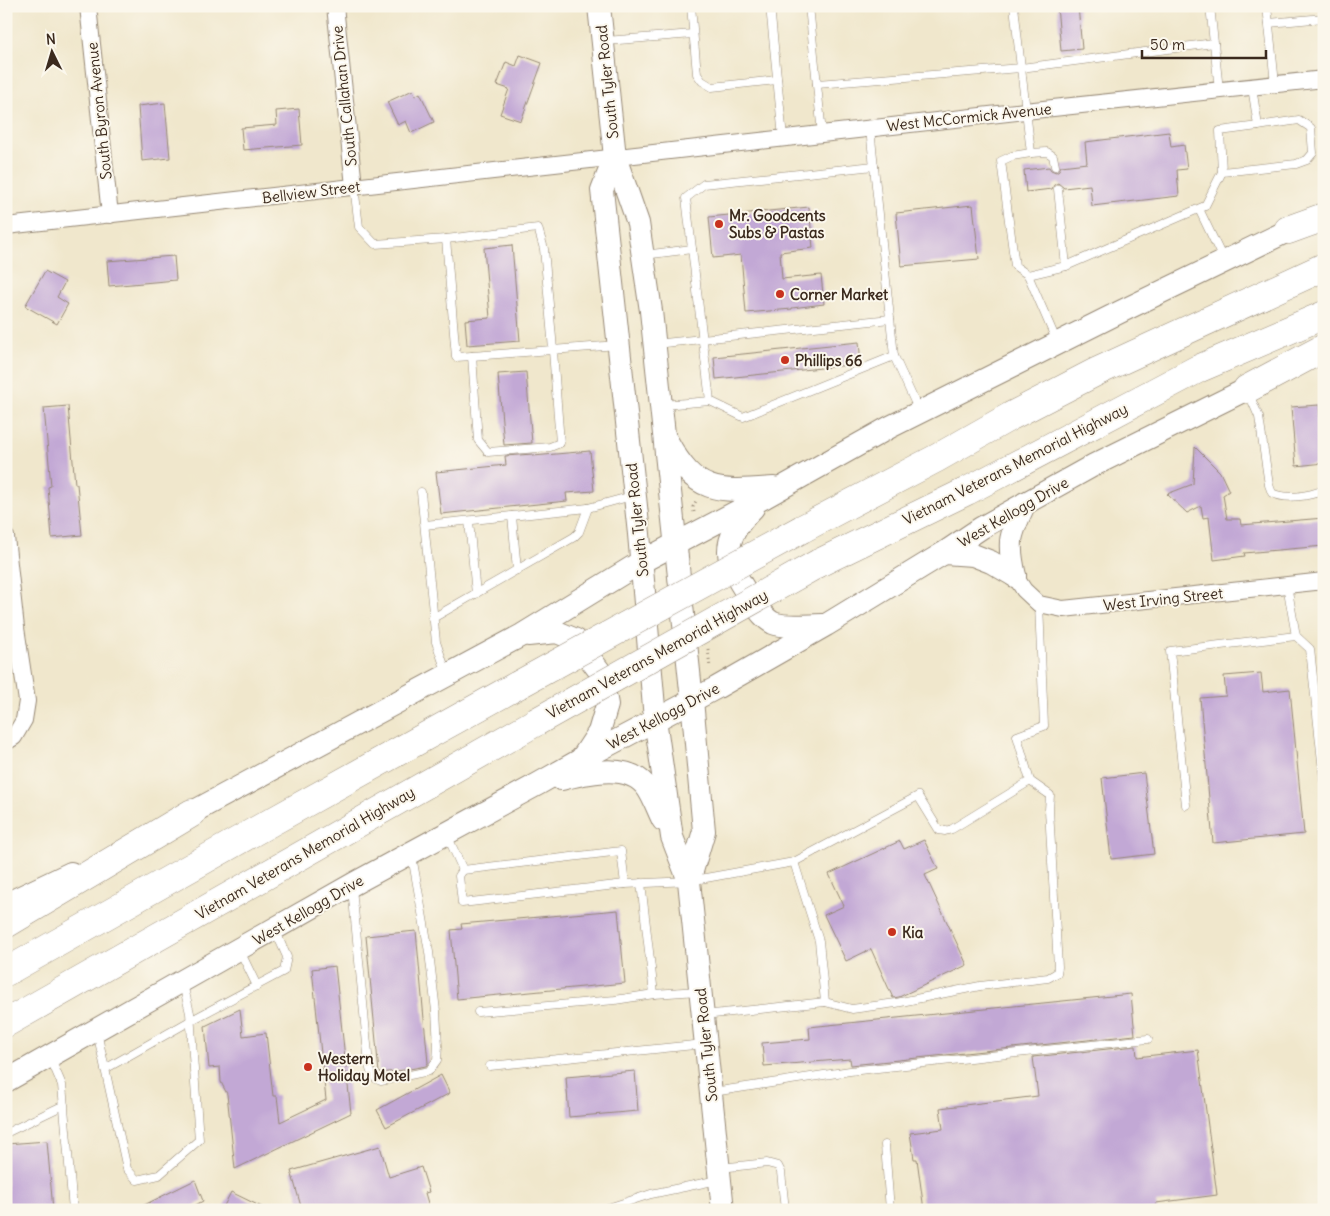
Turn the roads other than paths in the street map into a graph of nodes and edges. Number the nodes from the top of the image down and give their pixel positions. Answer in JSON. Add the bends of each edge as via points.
{"nodes":[{"id":1,"x":88,"y":6,"type":"edge"},
{"id":2,"x":335,"y":6,"type":"edge"},
{"id":3,"x":599,"y":6,"type":"edge"},
{"id":4,"x":691,"y":6,"type":"edge"},
{"id":5,"x":770,"y":6,"type":"edge"},
{"id":6,"x":809,"y":6,"type":"edge"},
{"id":7,"x":1014,"y":6,"type":"edge"},
{"id":8,"x":1210,"y":6,"type":"edge"},
{"id":9,"x":1267,"y":6,"type":"edge"},
{"id":10,"x":1324,"y":18,"type":"edge"},
{"id":11,"x":1269,"y":23,"type":"junction"},
{"id":12,"x":693,"y":34,"type":"junction"},
{"id":13,"x":603,"y":41,"type":"junction"},
{"id":14,"x":1214,"y":43,"type":"junction"},
{"id":15,"x":1021,"y":68,"type":"junction"},
{"id":16,"x":1324,"y":79,"type":"edge"},
{"id":17,"x":777,"y":80,"type":"junction"},
{"id":18,"x":817,"y":84,"type":"junction"},
{"id":19,"x":1275,"y":84,"type":"junction"},
{"id":20,"x":1252,"y":87,"type":"junction"},
{"id":21,"x":1219,"y":90,"type":"junction"},
{"id":22,"x":1025,"y":111,"type":"junction"},
{"id":23,"x":1258,"y":126,"type":"junction"},
{"id":24,"x":870,"y":129,"type":"junction"},
{"id":25,"x":822,"y":134,"type":"junction"},
{"id":26,"x":783,"y":138,"type":"junction"},
{"id":27,"x":1031,"y":153,"type":"junction"},
{"id":28,"x":615,"y":158,"type":"junction"},
{"id":29,"x":874,"y":166,"type":"junction"},
{"id":30,"x":1055,"y":166,"type":"dead end"},
{"id":31,"x":1222,"y":172,"type":"junction"},
{"id":32,"x":354,"y":186,"type":"junction"},
{"id":33,"x":1058,"y":189,"type":"dead end"},
{"id":34,"x":1198,"y":209,"type":"junction"},
{"id":35,"x":110,"y":215,"type":"junction"},
{"id":36,"x":1324,"y":216,"type":"edge"},
{"id":37,"x":6,"y":226,"type":"edge"},
{"id":38,"x":1288,"y":230,"type":"joint"},
{"id":39,"x":446,"y":239,"type":"junction"},
{"id":40,"x":692,"y":249,"type":"junction"},
{"id":41,"x":642,"y":255,"type":"junction"},
{"id":42,"x":1224,"y":261,"type":"junction"},
{"id":43,"x":1066,"y":266,"type":"junction"},
{"id":44,"x":1324,"y":266,"type":"edge"},
{"id":45,"x":1028,"y":275,"type":"junction"},
{"id":46,"x":1324,"y":315,"type":"edge"},
{"id":47,"x":890,"y":319,"type":"junction"},
{"id":48,"x":703,"y":339,"type":"junction"},
{"id":49,"x":1058,"y":343,"type":"junction"},
{"id":50,"x":655,"y":344,"type":"junction"},
{"id":51,"x":619,"y":345,"type":"junction"},
{"id":52,"x":1324,"y":348,"type":"edge"},
{"id":53,"x":553,"y":351,"type":"junction"},
{"id":54,"x":472,"y":356,"type":"junction"},
{"id":55,"x":894,"y":356,"type":"junction"},
{"id":56,"x":1324,"y":362,"type":"edge"},
{"id":57,"x":1247,"y":390,"type":"junction"},
{"id":58,"x":710,"y":401,"type":"junction"},
{"id":59,"x":661,"y":406,"type":"junction"},
{"id":60,"x":920,"y":413,"type":"junction"},
{"id":61,"x":664,"y":436,"type":"junction"},
{"id":62,"x":1324,"y":490,"type":"edge"},
{"id":63,"x":421,"y":492,"type":"dead end"},
{"id":64,"x":773,"y":492,"type":"junction"},
{"id":65,"x":634,"y":495,"type":"junction"},
{"id":66,"x":1025,"y":503,"type":"junction"},
{"id":67,"x":588,"y":508,"type":"junction"},
{"id":68,"x":512,"y":516,"type":"junction"},
{"id":69,"x":469,"y":520,"type":"junction"},
{"id":70,"x":424,"y":525,"type":"junction"},
{"id":71,"x":6,"y":537,"type":"edge"},
{"id":72,"x":676,"y":544,"type":"junction"},
{"id":73,"x":944,"y":553,"type":"junction"},
{"id":74,"x":641,"y":562,"type":"junction"},
{"id":75,"x":517,"y":570,"type":"junction"},
{"id":76,"x":8,"y":575,"type":"edge"},
{"id":77,"x":1015,"y":576,"type":"junction"},
{"id":78,"x":1324,"y":582,"type":"edge"},
{"id":79,"x":1287,"y":585,"type":"junction"},
{"id":80,"x":476,"y":594,"type":"junction"},
{"id":81,"x":1039,"y":604,"type":"junction"},
{"id":82,"x":433,"y":618,"type":"junction"},
{"id":83,"x":826,"y":625,"type":"junction"},
{"id":84,"x":522,"y":635,"type":"junction"},
{"id":85,"x":1296,"y":636,"type":"junction"},
{"id":86,"x":447,"y":676,"type":"junction"},
{"id":87,"x":692,"y":700,"type":"junction"},
{"id":88,"x":655,"y":719,"type":"junction"},
{"id":89,"x":6,"y":742,"type":"edge"},
{"id":90,"x":582,"y":758,"type":"junction"},
{"id":91,"x":1324,"y":780,"type":"edge"},
{"id":92,"x":1030,"y":781,"type":"junction"},
{"id":93,"x":538,"y":784,"type":"junction"},
{"id":94,"x":1186,"y":805,"type":"dead end"},
{"id":95,"x":192,"y":814,"type":"junction"},
{"id":96,"x":446,"y":834,"type":"junction"},
{"id":97,"x":672,"y":837,"type":"junction"},
{"id":98,"x":411,"y":853,"type":"junction"},
{"id":99,"x":794,"y":862,"type":"junction"},
{"id":100,"x":463,"y":870,"type":"junction"},
{"id":101,"x":689,"y":881,"type":"junction"},
{"id":102,"x":642,"y":883,"type":"junction"},
{"id":103,"x":624,"y":884,"type":"junction"},
{"id":104,"x":352,"y":886,"type":"junction"},
{"id":105,"x":6,"y":904,"type":"edge"},
{"id":106,"x":6,"y":924,"type":"edge"},
{"id":107,"x":275,"y":929,"type":"junction"},
{"id":108,"x":239,"y":949,"type":"junction"},
{"id":109,"x":6,"y":972,"type":"edge"},
{"id":110,"x":182,"y":982,"type":"junction"},
{"id":111,"x":257,"y":986,"type":"junction"},
{"id":112,"x":701,"y":991,"type":"junction"},
{"id":113,"x":654,"y":994,"type":"junction"},
{"id":114,"x":826,"y":1002,"type":"junction"},
{"id":115,"x":478,"y":1012,"type":"dead end"},
{"id":116,"x":704,"y":1016,"type":"junction"},
{"id":117,"x":190,"y":1020,"type":"junction"},
{"id":118,"x":6,"y":1023,"type":"edge"},
{"id":119,"x":97,"y":1030,"type":"junction"},
{"id":120,"x":1148,"y":1039,"type":"dead end"},
{"id":121,"x":706,"y":1043,"type":"junction"},
{"id":122,"x":50,"y":1056,"type":"junction"},
{"id":123,"x":490,"y":1066,"type":"dead end"},
{"id":124,"x":105,"y":1069,"type":"junction"},
{"id":125,"x":6,"y":1081,"type":"edge"},
{"id":126,"x":711,"y":1092,"type":"junction"},
{"id":127,"x":64,"y":1104,"type":"junction"},
{"id":128,"x":6,"y":1134,"type":"edge"},
{"id":129,"x":885,"y":1146,"type":"dead end"},
{"id":130,"x":719,"y":1173,"type":"junction"},
{"id":131,"x":73,"y":1210,"type":"edge"},
{"id":132,"x":602,"y":1210,"type":"edge"},
{"id":133,"x":723,"y":1210,"type":"edge"},
{"id":134,"x":785,"y":1210,"type":"edge"},
{"id":135,"x":890,"y":1210,"type":"edge"}],
"edges":[{"from":1,"to":35,"type":"street","name":"South Byron Avenue"},
{"from":2,"to":32,"type":"street","name":"South Callahan Drive"},
{"from":3,"to":13,"type":"main road","name":"South Tyler Road"},
{"from":4,"to":12,"type":"lane"},
{"from":5,"to":17,"type":"lane"},
{"from":6,"to":18,"type":"lane"},
{"from":7,"to":15,"type":"lane"},
{"from":8,"to":14,"type":"lane"},
{"from":9,"to":11,"type":"lane"},
{"from":10,"to":11,"type":"lane"},
{"from":11,"to":19,"type":"lane"},
{"from":12,"to":13,"type":"lane"},
{"from":12,"to":17,"type":"lane","via":[[697,74],[712,87]]},
{"from":13,"to":28,"type":"main road","name":"South Tyler Road"},
{"from":14,"to":15,"type":"lane"},
{"from":14,"to":21,"type":"lane"},
{"from":15,"to":18,"type":"lane"},
{"from":15,"to":22,"type":"lane"},
{"from":16,"to":19,"type":"street","name":"West McCormick Avenue"},
{"from":17,"to":26,"type":"lane"},
{"from":18,"to":25,"type":"lane"},
{"from":19,"to":20,"type":"street","name":"West McCormick Avenue"},
{"from":20,"to":21,"type":"street","name":"West McCormick Avenue"},
{"from":20,"to":23,"type":"lane"},
{"from":21,"to":22,"type":"street","name":"West McCormick Avenue"},
{"from":22,"to":24,"type":"street","name":"West McCormick Avenue"},
{"from":22,"to":27,"type":"lane"},
{"from":23,"to":31,"type":"lane","via":[[1220,131]]},
{"from":23,"to":31,"type":"lane","via":[[1299,120],[1306,123],[1311,128],[1313,152],[1307,160],[1296,164]]},
{"from":24,"to":25,"type":"street","name":"West McCormick Avenue"},
{"from":24,"to":29,"type":"lane"},
{"from":25,"to":26,"type":"street","name":"West McCormick Avenue"},
{"from":26,"to":28,"type":"street","name":"West McCormick Avenue"},
{"from":27,"to":30,"type":"lane","via":[[1047,152]]},
{"from":27,"to":45,"type":"lane","via":[[1001,161],[1015,266]]},
{"from":28,"to":32,"type":"street","name":"Bellview Street"},
{"from":28,"to":41,"type":"main road","name":"South Tyler Road","via":[[638,223]]},
{"from":28,"to":51,"type":"main road","name":"South Tyler Road","via":[[602,190]]},
{"from":29,"to":40,"type":"lane","via":[[704,184],[686,198]]},
{"from":29,"to":47,"type":"lane"},
{"from":31,"to":34,"type":"lane","via":[[1205,206]]},
{"from":32,"to":35,"type":"street","name":"Bellview Street"},
{"from":32,"to":39,"type":"lane","via":[[360,227],[375,244]]},
{"from":33,"to":43,"type":"lane"},
{"from":34,"to":42,"type":"lane"},
{"from":34,"to":43,"type":"lane"},
{"from":35,"to":37,"type":"street","name":"Bellview Street"},
{"from":36,"to":38,"type":"highway"},
{"from":38,"to":42,"type":"main road"},
{"from":39,"to":53,"type":"lane","via":[[538,228],[544,249]]},
{"from":39,"to":54,"type":"lane","via":[[456,357]]},
{"from":40,"to":41,"type":"lane"},
{"from":40,"to":48,"type":"lane"},
{"from":41,"to":50,"type":"main road","name":"South Tyler Road"},
{"from":42,"to":49,"type":"main road"},
{"from":43,"to":45,"type":"lane"},
{"from":44,"to":109,"type":"highway","bridge":true,"via":[[1096,372],[1011,416],[518,685]]},
{"from":45,"to":49,"type":"lane"},
{"from":46,"to":118,"type":"highway","name":"Vietnam Veterans Memorial Highway","bridge":true,"via":[[1198,370],[967,491],[819,562]]},
{"from":47,"to":48,"type":"lane"},
{"from":47,"to":55,"type":"lane"},
{"from":48,"to":50,"type":"lane"},
{"from":48,"to":58,"type":"lane"},
{"from":49,"to":60,"type":"main road"},
{"from":50,"to":59,"type":"main road","name":"South Tyler Road"},
{"from":51,"to":53,"type":"lane"},
{"from":51,"to":65,"type":"main road","name":"South Tyler Road"},
{"from":52,"to":57,"type":"highway"},
{"from":53,"to":54,"type":"lane"},
{"from":53,"to":54,"type":"lane","via":[[560,443],[550,447],[488,452],[478,440]]},
{"from":55,"to":58,"type":"lane","via":[[744,417]]},
{"from":55,"to":60,"type":"lane"},
{"from":56,"to":57,"type":"main road","name":"West Kellogg Drive"},
{"from":57,"to":62,"type":"lane","via":[[1259,417],[1272,494],[1280,497]]},
{"from":57,"to":66,"type":"main road","name":"West Kellogg Drive","via":[[1094,465]]},
{"from":58,"to":59,"type":"lane"},
{"from":59,"to":61,"type":"main road","name":"South Tyler Road"},
{"from":60,"to":64,"type":"main road"},
{"from":61,"to":64,"type":"main road","via":[[691,476],[707,486]]},
{"from":61,"to":72,"type":"main road","name":"South Tyler Road"},
{"from":63,"to":70,"type":"lane"},
{"from":64,"to":72,"type":"main road"},
{"from":64,"to":83,"type":"main road","via":[[738,523],[730,541],[729,559],[735,576],[762,614],[774,623]]},
{"from":65,"to":67,"type":"lane"},
{"from":65,"to":74,"type":"main road","name":"South Tyler Road"},
{"from":66,"to":73,"type":"main road","name":"West Kellogg Drive"},
{"from":66,"to":77,"type":"main road","via":[[1010,538]]},
{"from":67,"to":68,"type":"lane"},
{"from":67,"to":75,"type":"lane","via":[[574,537]]},
{"from":68,"to":69,"type":"lane"},
{"from":68,"to":75,"type":"lane"},
{"from":69,"to":70,"type":"lane"},
{"from":69,"to":80,"type":"lane"},
{"from":70,"to":82,"type":"lane"},
{"from":71,"to":76,"type":"street"},
{"from":72,"to":74,"type":"main road"},
{"from":72,"to":87,"type":"main road","name":"South Tyler Road"},
{"from":73,"to":77,"type":"main road","via":[[973,555]]},
{"from":73,"to":83,"type":"main road","name":"West Kellogg Drive"},
{"from":74,"to":84,"type":"main road"},
{"from":74,"to":88,"type":"main road","name":"South Tyler Road"},
{"from":75,"to":80,"type":"lane"},
{"from":76,"to":89,"type":"street","via":[[28,701],[24,720],[14,737]]},
{"from":77,"to":81,"type":"street"},
{"from":78,"to":79,"type":"street","name":"West Irving Street"},
{"from":79,"to":81,"type":"street","name":"West Irving Street","via":[[1063,609]]},
{"from":79,"to":85,"type":"lane"},
{"from":80,"to":82,"type":"lane"},
{"from":81,"to":92,"type":"lane","via":[[1044,726],[1016,736]]},
{"from":82,"to":86,"type":"lane","via":[[436,642]]},
{"from":83,"to":87,"type":"main road","name":"West Kellogg Drive"},
{"from":84,"to":86,"type":"main road"},
{"from":84,"to":90,"type":"main road","via":[[557,632],[576,640],[601,673],[608,704],[599,732]]},
{"from":85,"to":91,"type":"lane","via":[[1310,649]]},
{"from":85,"to":94,"type":"lane","via":[[1170,651]]},
{"from":86,"to":95,"type":"main road"},
{"from":87,"to":88,"type":"main road","name":"West Kellogg Drive"},
{"from":87,"to":101,"type":"main road","name":"South Tyler Road","via":[[704,832]]},
{"from":88,"to":90,"type":"main road","name":"West Kellogg Drive"},
{"from":88,"to":97,"type":"main road","name":"South Tyler Road"},
{"from":90,"to":93,"type":"main road","name":"West Kellogg Drive"},
{"from":92,"to":99,"type":"lane","via":[[945,831],[935,826],[918,796]]},
{"from":92,"to":114,"type":"lane","via":[[1050,795],[1048,810],[1057,973],[1048,978],[980,986],[852,1009]]},
{"from":93,"to":96,"type":"main road","name":"West Kellogg Drive"},
{"from":93,"to":97,"type":"main road","via":[[588,772],[630,775],[647,787]]},
{"from":95,"to":105,"type":"main road"},
{"from":95,"to":106,"type":"highway"},
{"from":96,"to":98,"type":"main road","name":"West Kellogg Drive"},
{"from":96,"to":100,"type":"lane"},
{"from":97,"to":101,"type":"main road","name":"South Tyler Road"},
{"from":98,"to":104,"type":"main road","name":"West Kellogg Drive"},
{"from":98,"to":104,"type":"lane","via":[[436,1011],[438,1046],[436,1060],[429,1072],[381,1081],[372,1075]]},
{"from":99,"to":101,"type":"lane"},
{"from":99,"to":114,"type":"lane","via":[[819,941]]},
{"from":100,"to":103,"type":"lane","via":[[621,851]]},
{"from":100,"to":103,"type":"lane","via":[[459,876],[462,903]]},
{"from":101,"to":102,"type":"lane"},
{"from":101,"to":112,"type":"main road","name":"South Tyler Road"},
{"from":102,"to":103,"type":"lane"},
{"from":102,"to":113,"type":"lane"},
{"from":104,"to":107,"type":"main road","name":"West Kellogg Drive"},
{"from":107,"to":108,"type":"main road","name":"West Kellogg Drive"},
{"from":107,"to":111,"type":"lane","via":[[287,956],[284,971]]},
{"from":108,"to":110,"type":"main road","name":"West Kellogg Drive"},
{"from":108,"to":111,"type":"lane"},
{"from":110,"to":117,"type":"lane"},
{"from":110,"to":119,"type":"main road","name":"West Kellogg Drive"},
{"from":111,"to":117,"type":"lane"},
{"from":112,"to":113,"type":"lane"},
{"from":112,"to":116,"type":"main road","name":"South Tyler Road"},
{"from":113,"to":115,"type":"lane"},
{"from":114,"to":116,"type":"lane"},
{"from":116,"to":121,"type":"main road","name":"South Tyler Road"},
{"from":117,"to":124,"type":"lane"},
{"from":117,"to":124,"type":"lane","via":[[199,1140],[159,1175],[137,1180],[127,1169]]},
{"from":119,"to":122,"type":"main road","name":"West Kellogg Drive"},
{"from":119,"to":124,"type":"lane"},
{"from":120,"to":126,"type":"lane","via":[[850,1072]]},
{"from":121,"to":123,"type":"lane"},
{"from":121,"to":126,"type":"main road","name":"South Tyler Road"},
{"from":122,"to":125,"type":"main road","name":"West Kellogg Drive"},
{"from":122,"to":127,"type":"lane","via":[[62,1085]]},
{"from":126,"to":130,"type":"main road","name":"South Tyler Road"},
{"from":127,"to":128,"type":"lane"},
{"from":127,"to":131,"type":"lane"},
{"from":129,"to":135,"type":"lane"},
{"from":130,"to":132,"type":"lane"},
{"from":130,"to":133,"type":"main road","name":"South Tyler Road"},
{"from":130,"to":134,"type":"lane","via":[[768,1163],[778,1166]]}]}
